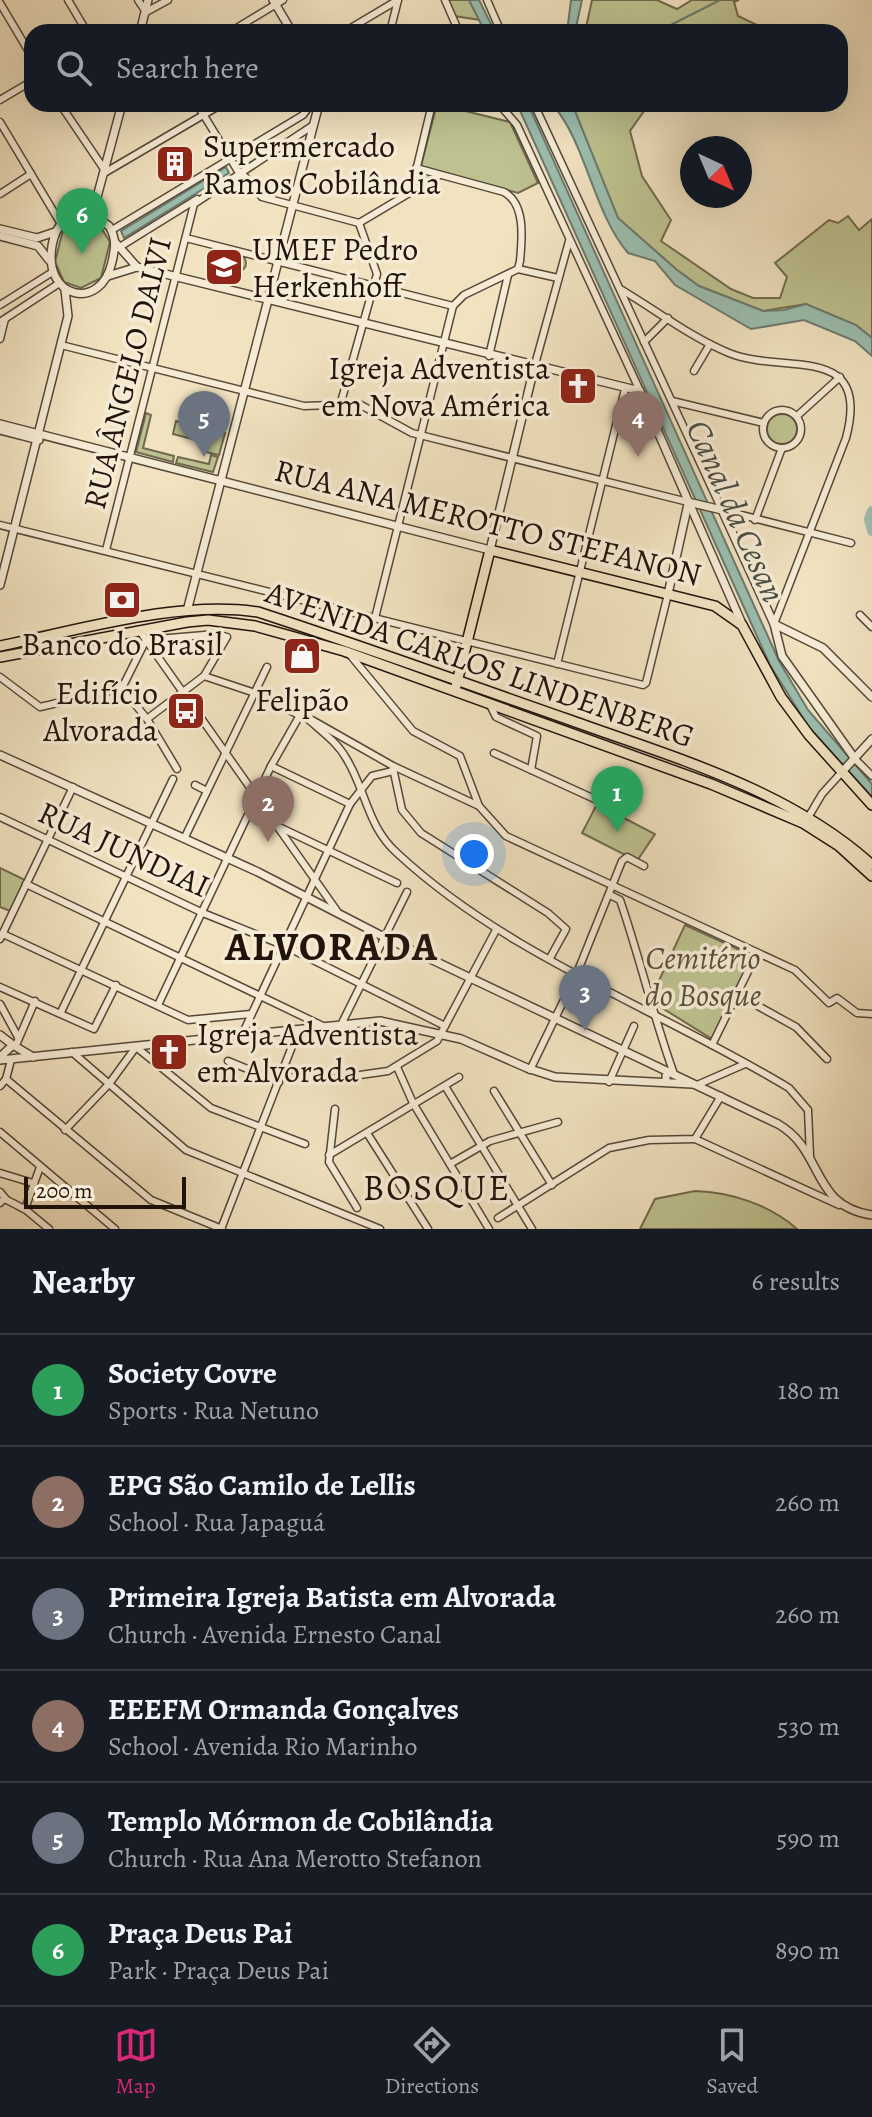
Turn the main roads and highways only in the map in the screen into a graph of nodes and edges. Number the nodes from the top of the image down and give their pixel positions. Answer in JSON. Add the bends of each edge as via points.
{"nodes":[{"id":1,"x":0,"y":646,"type":"edge"},
{"id":2,"x":0,"y":657,"type":"edge"},
{"id":3,"x":457,"y":681,"type":"junction"},
{"id":4,"x":454,"y":693,"type":"junction"},
{"id":5,"x":872,"y":805,"type":"edge"},
{"id":6,"x":872,"y":865,"type":"edge"},
{"id":7,"x":872,"y":876,"type":"edge"}],
"edges":[{"from":1,"to":3,"type":"main road","name":"AVENIDA CARLOS LINDENBERG","via":[[224,608],[258,612]]},
{"from":2,"to":4,"type":"main road","name":"AVENIDA CARLOS LINDENBERG","via":[[197,621],[233,623],[349,653]]},
{"from":3,"to":4,"type":"main road"},
{"from":3,"to":5,"type":"main road","name":"RUA ANA MEROTTO STEFANON","via":[[490,550],[719,607],[744,628],[781,697]]},
{"from":3,"to":6,"type":"main road","name":"AVENIDA CARLOS LINDENBERG","via":[[722,777],[809,816]]},
{"from":4,"to":7,"type":"main road","name":"AVENIDA CARLOS LINDENBERG","via":[[781,813],[839,846]]}]}
